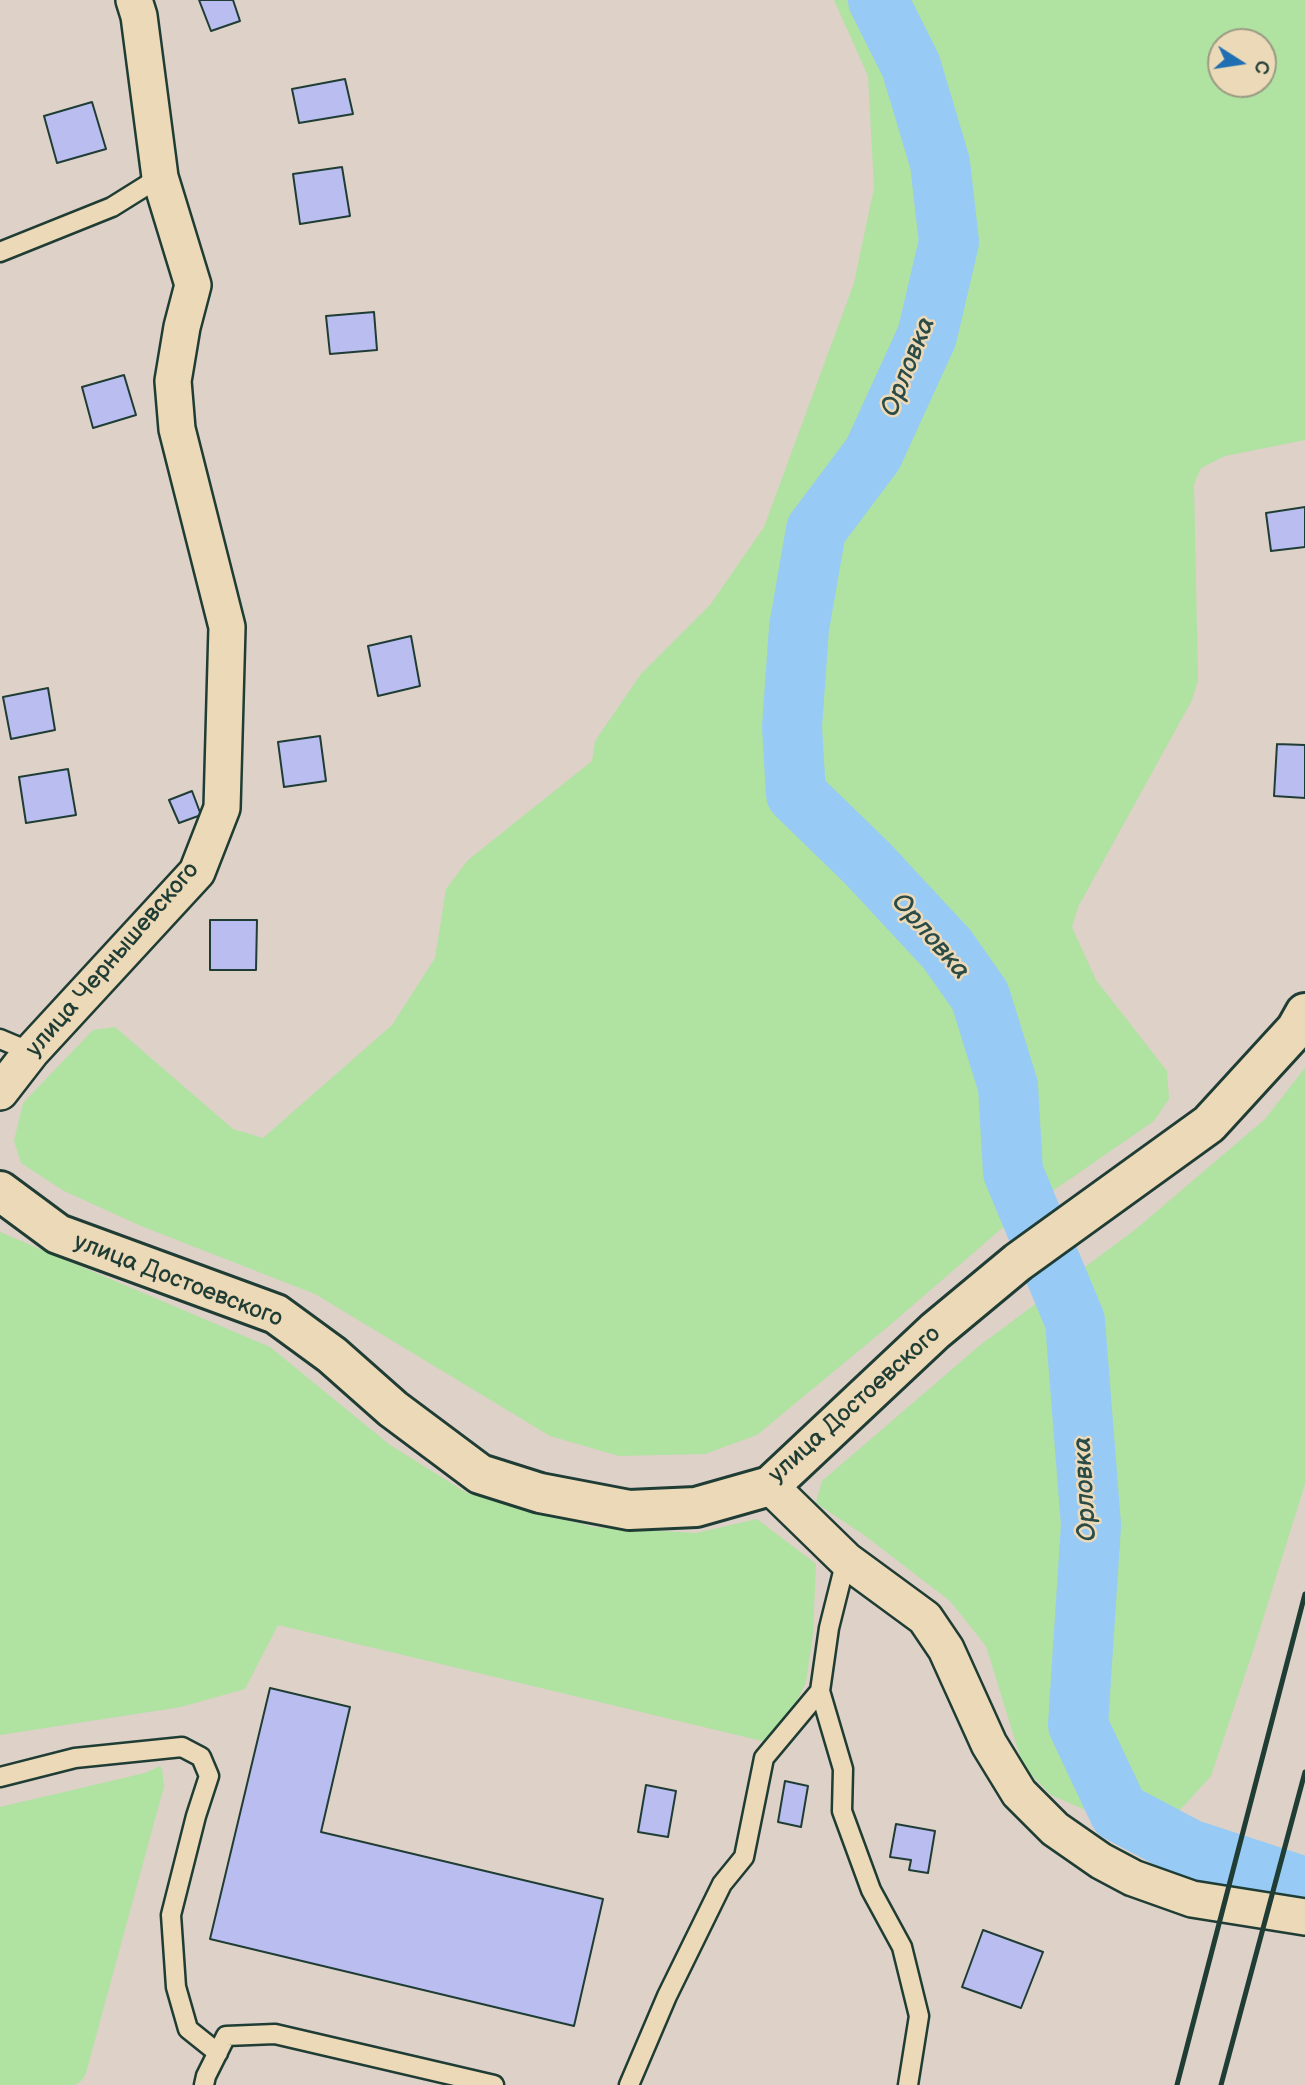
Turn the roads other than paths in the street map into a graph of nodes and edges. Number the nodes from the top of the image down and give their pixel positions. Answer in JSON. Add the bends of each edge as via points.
{"nodes":[{"id":1,"x":134,"y":0,"type":"edge"},
{"id":2,"x":160,"y":177,"type":"junction"},
{"id":3,"x":0,"y":252,"type":"edge"},
{"id":4,"x":1305,"y":1013,"type":"edge"},
{"id":5,"x":16,"y":1046,"type":"edge"},
{"id":6,"x":0,"y":1092,"type":"edge"},
{"id":7,"x":0,"y":1191,"type":"edge"},
{"id":8,"x":770,"y":1486,"type":"junction"},
{"id":9,"x":846,"y":1560,"type":"junction"},
{"id":10,"x":820,"y":1691,"type":"junction"},
{"id":11,"x":0,"y":1777,"type":"edge"},
{"id":12,"x":1305,"y":1917,"type":"edge"},
{"id":13,"x":218,"y":2053,"type":"junction"},
{"id":14,"x":204,"y":2085,"type":"edge"},
{"id":15,"x":494,"y":2085,"type":"edge"},
{"id":16,"x":629,"y":2085,"type":"edge"},
{"id":17,"x":908,"y":2085,"type":"edge"}],
"edges":[{"from":1,"to":2,"type":"street","name":"улица Чернышевского"},
{"from":2,"to":3,"type":"lane","via":[[112,207]]},
{"from":2,"to":5,"type":"street","name":"улица Чернышевского","via":[[193,285],[173,381],[177,429],[227,627],[222,808],[197,872]]},
{"from":4,"to":8,"type":"main road","name":"улица Достоевского","via":[[1296,1029],[1209,1124],[1018,1262],[935,1331]]},
{"from":5,"to":6,"type":"street","name":"улица Чернышевского"},
{"from":7,"to":8,"type":"main road","name":"улица Достоевского","via":[[58,1234],[276,1314],[480,1475],[540,1493],[629,1510],[696,1507]]},
{"from":8,"to":9,"type":"street"},
{"from":9,"to":10,"type":"lane"},
{"from":9,"to":12,"type":"street","via":[[925,1618],[946,1649],[989,1744],[1019,1793],[1055,1829],[1133,1878],[1192,1899]]},
{"from":10,"to":16,"type":"lane","via":[[764,1758],[744,1857],[722,1884]]},
{"from":10,"to":17,"type":"lane","via":[[843,1769],[842,1811],[871,1890],[902,1947],[919,2016]]},
{"from":11,"to":13,"type":"lane","via":[[75,1758],[182,1747],[201,1757],[209,1776],[171,1915],[176,1987],[188,2029]]},
{"from":13,"to":14,"type":"lane"},
{"from":13,"to":15,"type":"lane","via":[[226,2036],[275,2035]]}]}
